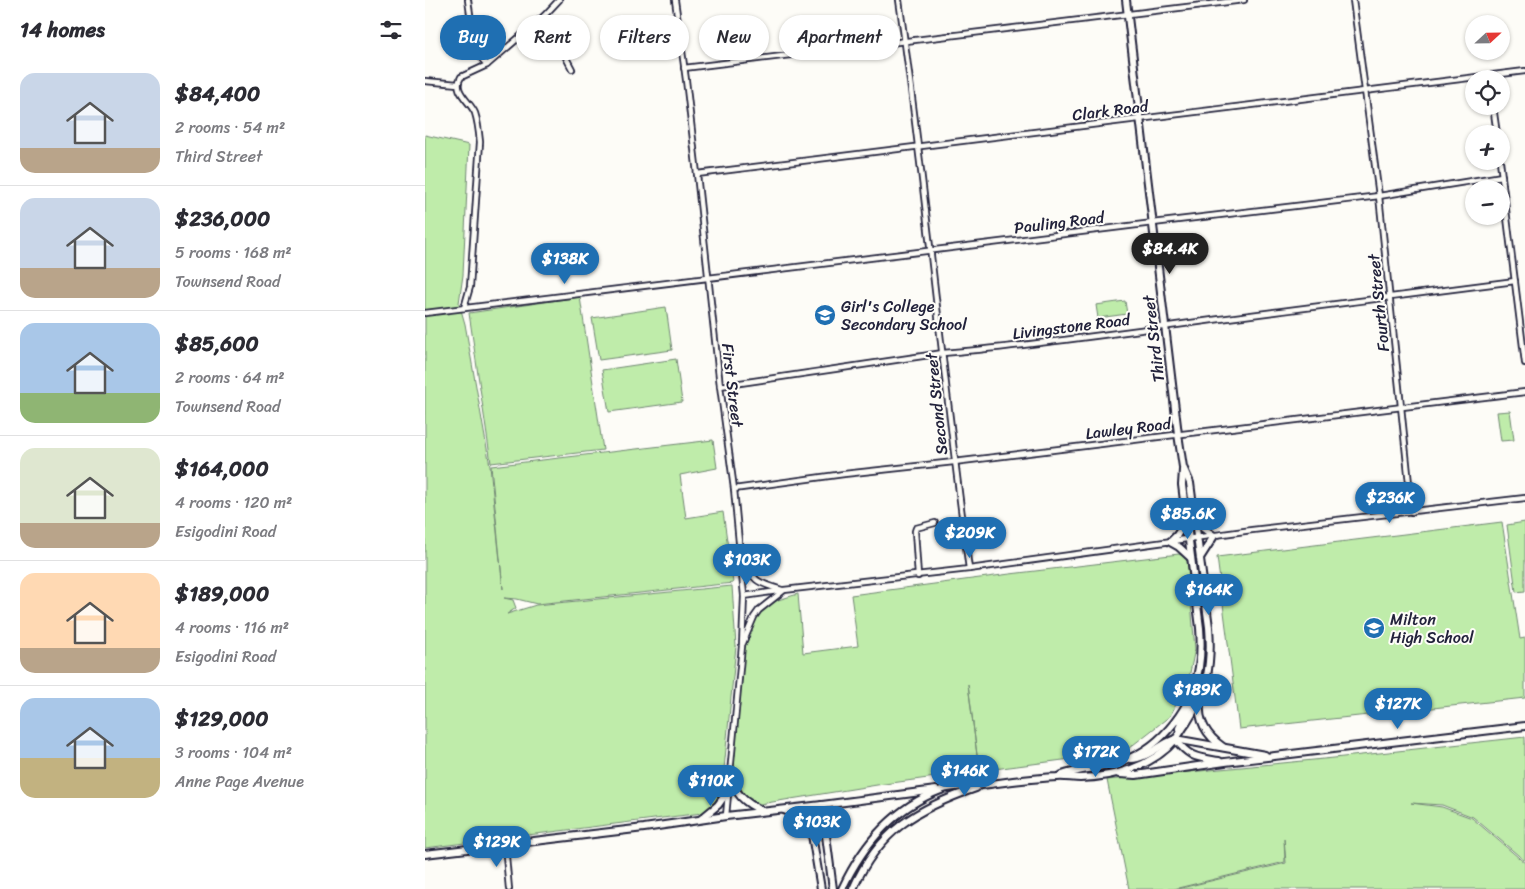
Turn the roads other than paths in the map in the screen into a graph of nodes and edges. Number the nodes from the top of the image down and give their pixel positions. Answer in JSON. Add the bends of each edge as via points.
{"nodes":[{"id":1,"x":468,"y":0,"type":"edge"},
{"id":2,"x":559,"y":0,"type":"edge"},
{"id":3,"x":675,"y":0,"type":"edge"},
{"id":4,"x":899,"y":0,"type":"edge"},
{"id":5,"x":1126,"y":0,"type":"edge"},
{"id":6,"x":1243,"y":0,"type":"edge"},
{"id":7,"x":1353,"y":0,"type":"edge"},
{"id":8,"x":1127,"y":13,"type":"junction"},
{"id":9,"x":545,"y":15,"type":"edge"},
{"id":10,"x":516,"y":40,"type":"edge"},
{"id":11,"x":905,"y":41,"type":"junction"},
{"id":12,"x":567,"y":60,"type":"edge"},
{"id":13,"x":487,"y":65,"type":"junction"},
{"id":14,"x":684,"y":68,"type":"junction"},
{"id":15,"x":572,"y":69,"type":"dead end"},
{"id":16,"x":1525,"y":71,"type":"edge"},
{"id":17,"x":1510,"y":74,"type":"edge"},
{"id":18,"x":1465,"y":80,"type":"edge"},
{"id":19,"x":425,"y":81,"type":"edge"},
{"id":20,"x":458,"y":84,"type":"junction"},
{"id":21,"x":1365,"y":91,"type":"junction"},
{"id":22,"x":1141,"y":118,"type":"junction"},
{"id":23,"x":919,"y":147,"type":"junction"},
{"id":24,"x":1501,"y":170,"type":"edge"},
{"id":25,"x":697,"y":174,"type":"junction"},
{"id":26,"x":1502,"y":176,"type":"junction"},
{"id":27,"x":1379,"y":196,"type":"junction"},
{"id":28,"x":1153,"y":223,"type":"junction"},
{"id":29,"x":930,"y":250,"type":"junction"},
{"id":30,"x":707,"y":277,"type":"junction"},
{"id":31,"x":1515,"y":280,"type":"junction"},
{"id":32,"x":1390,"y":296,"type":"junction"},
{"id":33,"x":464,"y":308,"type":"junction"},
{"id":34,"x":425,"y":313,"type":"edge"},
{"id":35,"x":1166,"y":326,"type":"junction"},
{"id":36,"x":943,"y":353,"type":"junction"},
{"id":37,"x":1525,"y":363,"type":"edge"},
{"id":38,"x":720,"y":386,"type":"junction"},
{"id":39,"x":1525,"y":392,"type":"edge"},
{"id":40,"x":1401,"y":407,"type":"junction"},
{"id":41,"x":1178,"y":434,"type":"junction"},
{"id":42,"x":954,"y":462,"type":"junction"},
{"id":43,"x":1183,"y":467,"type":"junction"},
{"id":44,"x":734,"y":490,"type":"junction"},
{"id":45,"x":1525,"y":498,"type":"edge"},
{"id":46,"x":1413,"y":512,"type":"junction"},
{"id":47,"x":1195,"y":519,"type":"junction"},
{"id":48,"x":1186,"y":520,"type":"junction"},
{"id":49,"x":935,"y":523,"type":"dead end"},
{"id":50,"x":1214,"y":536,"type":"junction"},
{"id":51,"x":1197,"y":538,"type":"junction"},
{"id":52,"x":1189,"y":539,"type":"junction"},
{"id":53,"x":1170,"y":542,"type":"junction"},
{"id":54,"x":740,"y":548,"type":"junction"},
{"id":55,"x":1191,"y":558,"type":"junction"},
{"id":56,"x":1200,"y":558,"type":"junction"},
{"id":57,"x":969,"y":569,"type":"junction"},
{"id":58,"x":918,"y":576,"type":"junction"},
{"id":59,"x":784,"y":590,"type":"junction"},
{"id":60,"x":745,"y":596,"type":"junction"},
{"id":61,"x":742,"y":646,"type":"junction"},
{"id":62,"x":1193,"y":690,"type":"junction"},
{"id":63,"x":1201,"y":697,"type":"junction"},
{"id":64,"x":1525,"y":726,"type":"edge"},
{"id":65,"x":1175,"y":739,"type":"junction"},
{"id":66,"x":1225,"y":748,"type":"junction"},
{"id":67,"x":1273,"y":756,"type":"junction"},
{"id":68,"x":1127,"y":759,"type":"junction"},
{"id":69,"x":1225,"y":762,"type":"junction"},
{"id":70,"x":729,"y":773,"type":"junction"},
{"id":71,"x":1113,"y":774,"type":"junction"},
{"id":72,"x":1059,"y":776,"type":"junction"},
{"id":73,"x":987,"y":784,"type":"junction"},
{"id":74,"x":942,"y":789,"type":"junction"},
{"id":75,"x":728,"y":791,"type":"junction"},
{"id":76,"x":823,"y":805,"type":"junction"},
{"id":77,"x":782,"y":809,"type":"junction"},
{"id":78,"x":764,"y":811,"type":"junction"},
{"id":79,"x":726,"y":816,"type":"junction"},
{"id":80,"x":700,"y":820,"type":"junction"},
{"id":81,"x":505,"y":845,"type":"junction"},
{"id":82,"x":425,"y":854,"type":"edge"},
{"id":83,"x":509,"y":889,"type":"edge"},
{"id":84,"x":821,"y":889,"type":"edge"},
{"id":85,"x":833,"y":889,"type":"edge"},
{"id":86,"x":842,"y":889,"type":"edge"},
{"id":87,"x":853,"y":889,"type":"edge"}],
"edges":[{"from":1,"to":13,"type":"street","via":[[470,42]]},
{"from":2,"to":9,"type":"street"},
{"from":3,"to":14,"type":"street","name":"First Street"},
{"from":4,"to":11,"type":"street","name":"Second Street"},
{"from":5,"to":8,"type":"main road","name":"Third Street"},
{"from":6,"to":8,"type":"street"},
{"from":7,"to":21,"type":"street","name":"Fourth Street"},
{"from":8,"to":11,"type":"street"},
{"from":8,"to":22,"type":"main road","name":"Third Street"},
{"from":10,"to":13,"type":"street"},
{"from":11,"to":14,"type":"street"},
{"from":11,"to":23,"type":"street","name":"Second Street"},
{"from":12,"to":15,"type":"street"},
{"from":13,"to":20,"type":"street","via":[[461,77]]},
{"from":14,"to":25,"type":"street","name":"First Street"},
{"from":16,"to":17,"type":"street","name":"Clark Road"},
{"from":18,"to":21,"type":"street","name":"Clark Road"},
{"from":19,"to":20,"type":"street"},
{"from":20,"to":33,"type":"street","via":[[474,110],[480,142],[470,287]]},
{"from":21,"to":22,"type":"street","name":"Clark Road"},
{"from":21,"to":27,"type":"street","name":"Fourth Street"},
{"from":22,"to":23,"type":"street","name":"Clark Road"},
{"from":22,"to":28,"type":"main road","name":"Third Street"},
{"from":23,"to":25,"type":"street","name":"Clark Road"},
{"from":23,"to":29,"type":"street","name":"Second Street"},
{"from":24,"to":26,"type":"street"},
{"from":25,"to":30,"type":"street","name":"First Street"},
{"from":26,"to":27,"type":"street","name":"Pauling Road"},
{"from":26,"to":31,"type":"street"},
{"from":27,"to":28,"type":"street","name":"Pauling Road"},
{"from":27,"to":32,"type":"street","name":"Fourth Street"},
{"from":28,"to":29,"type":"street","name":"Pauling Road"},
{"from":28,"to":35,"type":"main road","name":"Third Street"},
{"from":29,"to":30,"type":"street","name":"Pauling Road"},
{"from":29,"to":36,"type":"street","name":"Second Street"},
{"from":30,"to":33,"type":"street","name":"Pauling Road"},
{"from":30,"to":38,"type":"street","name":"First Street"},
{"from":31,"to":32,"type":"street","name":"Livingstone Road"},
{"from":31,"to":37,"type":"street"},
{"from":32,"to":35,"type":"street","name":"Livingstone Road"},
{"from":32,"to":40,"type":"street","name":"Fourth Street"},
{"from":33,"to":34,"type":"street","name":"Pauling Road"},
{"from":35,"to":36,"type":"street","name":"Livingstone Road"},
{"from":35,"to":41,"type":"main road","name":"Third Street"},
{"from":36,"to":38,"type":"street","name":"Livingstone Road"},
{"from":36,"to":42,"type":"street","name":"Second Street"},
{"from":38,"to":44,"type":"street","name":"First Street"},
{"from":39,"to":40,"type":"street","name":"Lawley Road"},
{"from":40,"to":41,"type":"street","name":"Lawley Road"},
{"from":40,"to":46,"type":"street","name":"Fourth Street"},
{"from":41,"to":42,"type":"street","name":"Lawley Road"},
{"from":41,"to":43,"type":"main road","name":"Third Street"},
{"from":42,"to":44,"type":"street","name":"Lawley Road"},
{"from":42,"to":57,"type":"street","name":"Second Street"},
{"from":43,"to":47,"type":"main road","name":"Third Street","via":[[1190,483]]},
{"from":43,"to":48,"type":"main road","name":"Third Street"},
{"from":44,"to":54,"type":"street","name":"First Street"},
{"from":45,"to":46,"type":"street"},
{"from":46,"to":50,"type":"street"},
{"from":47,"to":50,"type":"main road"},
{"from":47,"to":51,"type":"main road","name":"Third Street"},
{"from":48,"to":52,"type":"main road","name":"Third Street"},
{"from":48,"to":53,"type":"main road"},
{"from":49,"to":58,"type":"street","via":[[915,531]]},
{"from":50,"to":51,"type":"street"},
{"from":50,"to":56,"type":"main road"},
{"from":51,"to":52,"type":"street"},
{"from":51,"to":56,"type":"main road","name":"Third Street"},
{"from":52,"to":53,"type":"street"},
{"from":52,"to":55,"type":"main road","name":"Third Street"},
{"from":53,"to":55,"type":"main road"},
{"from":53,"to":57,"type":"street"},
{"from":54,"to":59,"type":"street","via":[[755,580]]},
{"from":54,"to":60,"type":"street","name":"First Street"},
{"from":55,"to":62,"type":"main road","name":"Third Street","via":[[1201,650]]},
{"from":56,"to":63,"type":"main road","name":"Third Street","via":[[1211,651]]},
{"from":57,"to":58,"type":"street"},
{"from":58,"to":59,"type":"street"},
{"from":59,"to":60,"type":"street"},
{"from":59,"to":61,"type":"street","via":[[759,610]]},
{"from":60,"to":61,"type":"street","name":"First Street"},
{"from":61,"to":70,"type":"street","name":"First Street"},
{"from":62,"to":65,"type":"main road","via":[[1192,702]]},
{"from":62,"to":68,"type":"main road","via":[[1165,734]]},
{"from":63,"to":65,"type":"main road"},
{"from":63,"to":66,"type":"main road","via":[[1199,712],[1202,724]]},
{"from":64,"to":67,"type":"main road"},
{"from":65,"to":66,"type":"main road"},
{"from":65,"to":68,"type":"main road","via":[[1144,756]]},
{"from":65,"to":69,"type":"main road","via":[[1189,754]]},
{"from":65,"to":71,"type":"main road","via":[[1144,763]]},
{"from":66,"to":67,"type":"main road"},
{"from":67,"to":69,"type":"main road"},
{"from":68,"to":72,"type":"main road"},
{"from":69,"to":71,"type":"main road","via":[[1136,775]]},
{"from":70,"to":75,"type":"street","name":"First Street"},
{"from":70,"to":78,"type":"main road","via":[[742,799]]},
{"from":71,"to":72,"type":"main road","via":[[1079,778]]},
{"from":72,"to":73,"type":"main road"},
{"from":73,"to":74,"type":"main road"},
{"from":73,"to":87,"type":"main road","via":[[935,804],[896,828],[870,857]]},
{"from":74,"to":76,"type":"main road"},
{"from":74,"to":86,"type":"main road","via":[[890,820],[863,850]]},
{"from":75,"to":79,"type":"street","name":"First Street"},
{"from":75,"to":80,"type":"main road"},
{"from":76,"to":77,"type":"main road"},
{"from":76,"to":85,"type":"main road"},
{"from":77,"to":78,"type":"main road"},
{"from":77,"to":84,"type":"main road","via":[[795,814],[810,828]]},
{"from":78,"to":79,"type":"main road"},
{"from":79,"to":80,"type":"main road"},
{"from":80,"to":81,"type":"main road"},
{"from":81,"to":82,"type":"main road"},
{"from":81,"to":83,"type":"street"}]}
